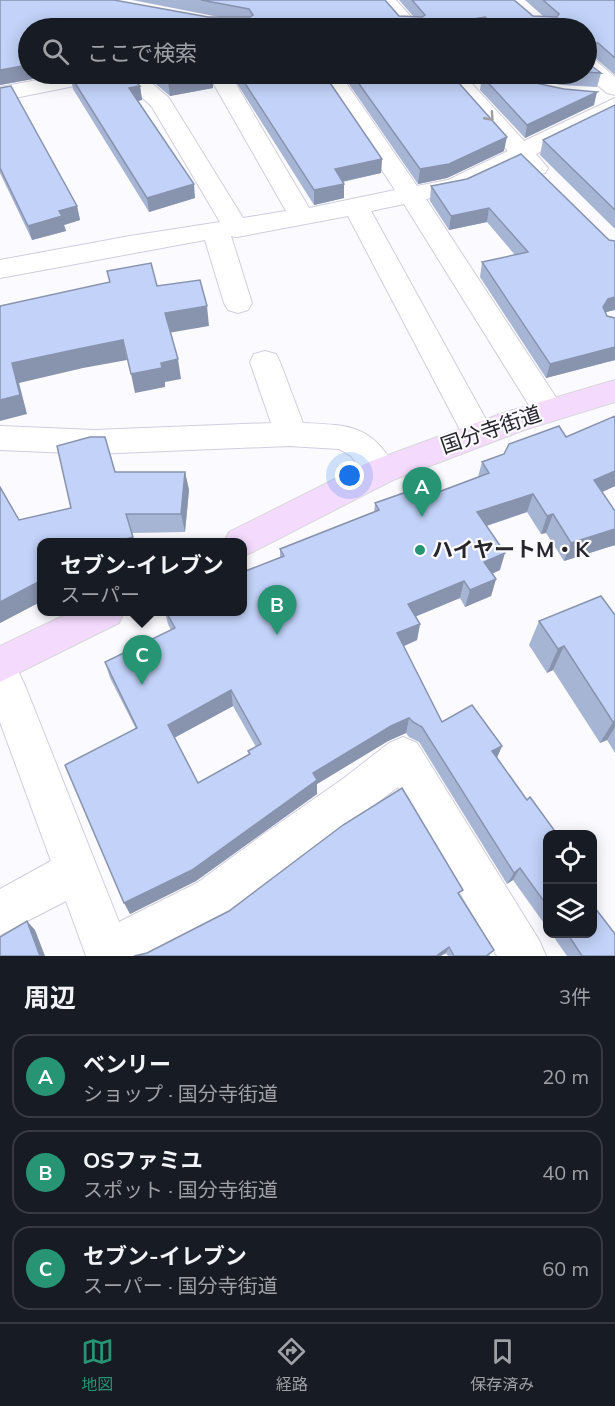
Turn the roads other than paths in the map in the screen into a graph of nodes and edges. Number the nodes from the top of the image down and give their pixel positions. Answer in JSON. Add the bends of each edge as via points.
{"nodes":[{"id":1,"x":385,"y":0,"type":"edge"},
{"id":2,"x":402,"y":18,"type":"edge"},
{"id":3,"x":597,"y":73,"type":"edge"},
{"id":4,"x":50,"y":84,"type":"edge"},
{"id":5,"x":140,"y":84,"type":"edge"},
{"id":6,"x":225,"y":84,"type":"edge"},
{"id":7,"x":336,"y":84,"type":"edge"},
{"id":8,"x":460,"y":84,"type":"edge"},
{"id":9,"x":615,"y":88,"type":"edge"},
{"id":10,"x":0,"y":94,"type":"edge"},
{"id":11,"x":589,"y":96,"type":"edge"},
{"id":12,"x":615,"y":98,"type":"edge"},
{"id":13,"x":615,"y":105,"type":"edge"},
{"id":14,"x":521,"y":153,"type":"junction"},
{"id":15,"x":553,"y":186,"type":"edge"},
{"id":16,"x":411,"y":195,"type":"junction"},
{"id":17,"x":356,"y":207,"type":"junction"},
{"id":18,"x":302,"y":217,"type":"junction"},
{"id":19,"x":226,"y":230,"type":"junction"},
{"id":20,"x":0,"y":269,"type":"edge"},
{"id":21,"x":238,"y":303,"type":"dead end"},
{"id":22,"x":265,"y":362,"type":"dead end"},
{"id":23,"x":615,"y":391,"type":"edge"},
{"id":24,"x":548,"y":410,"type":"junction"},
{"id":25,"x":289,"y":434,"type":"junction"},
{"id":26,"x":478,"y":434,"type":"junction"},
{"id":27,"x":0,"y":438,"type":"edge"},
{"id":28,"x":381,"y":471,"type":"junction"},
{"id":29,"x":247,"y":540,"type":"edge"},
{"id":30,"x":98,"y":616,"type":"edge"},
{"id":31,"x":0,"y":666,"type":"edge"},
{"id":32,"x":0,"y":674,"type":"edge"},
{"id":33,"x":78,"y":871,"type":"junction"},
{"id":34,"x":0,"y":913,"type":"edge"},
{"id":35,"x":109,"y":955,"type":"edge"},
{"id":36,"x":524,"y":956,"type":"edge"}],
"edges":[{"from":1,"to":2,"type":"street"},
{"from":3,"to":9,"type":"street"},
{"from":4,"to":10,"type":"street"},
{"from":5,"to":19,"type":"street","via":[[161,103]]},
{"from":6,"to":18,"type":"street"},
{"from":7,"to":16,"type":"street"},
{"from":8,"to":14,"type":"street","one_way":true},
{"from":11,"to":12,"type":"street"},
{"from":13,"to":14,"type":"street"},
{"from":14,"to":15,"type":"street"},
{"from":14,"to":16,"type":"street","via":[[455,186]]},
{"from":16,"to":17,"type":"street"},
{"from":16,"to":24,"type":"street"},
{"from":17,"to":18,"type":"street"},
{"from":17,"to":26,"type":"street"},
{"from":18,"to":19,"type":"street"},
{"from":19,"to":20,"type":"street"},
{"from":19,"to":21,"type":"street"},
{"from":22,"to":25,"type":"street"},
{"from":23,"to":24,"type":"main road","name":"国分寺街道"},
{"from":24,"to":26,"type":"main road","name":"国分寺街道"},
{"from":25,"to":27,"type":"street","via":[[94,442]]},
{"from":25,"to":28,"type":"street","via":[[345,437],[362,447]]},
{"from":26,"to":28,"type":"main road","name":"国分寺街道"},
{"from":28,"to":29,"type":"main road","name":"国分寺街道"},
{"from":30,"to":31,"type":"main road"},
{"from":32,"to":33,"type":"street"},
{"from":33,"to":34,"type":"street"},
{"from":33,"to":35,"type":"street"},
{"from":35,"to":36,"type":"street","via":[[164,921],[213,899],[403,757]]}]}
